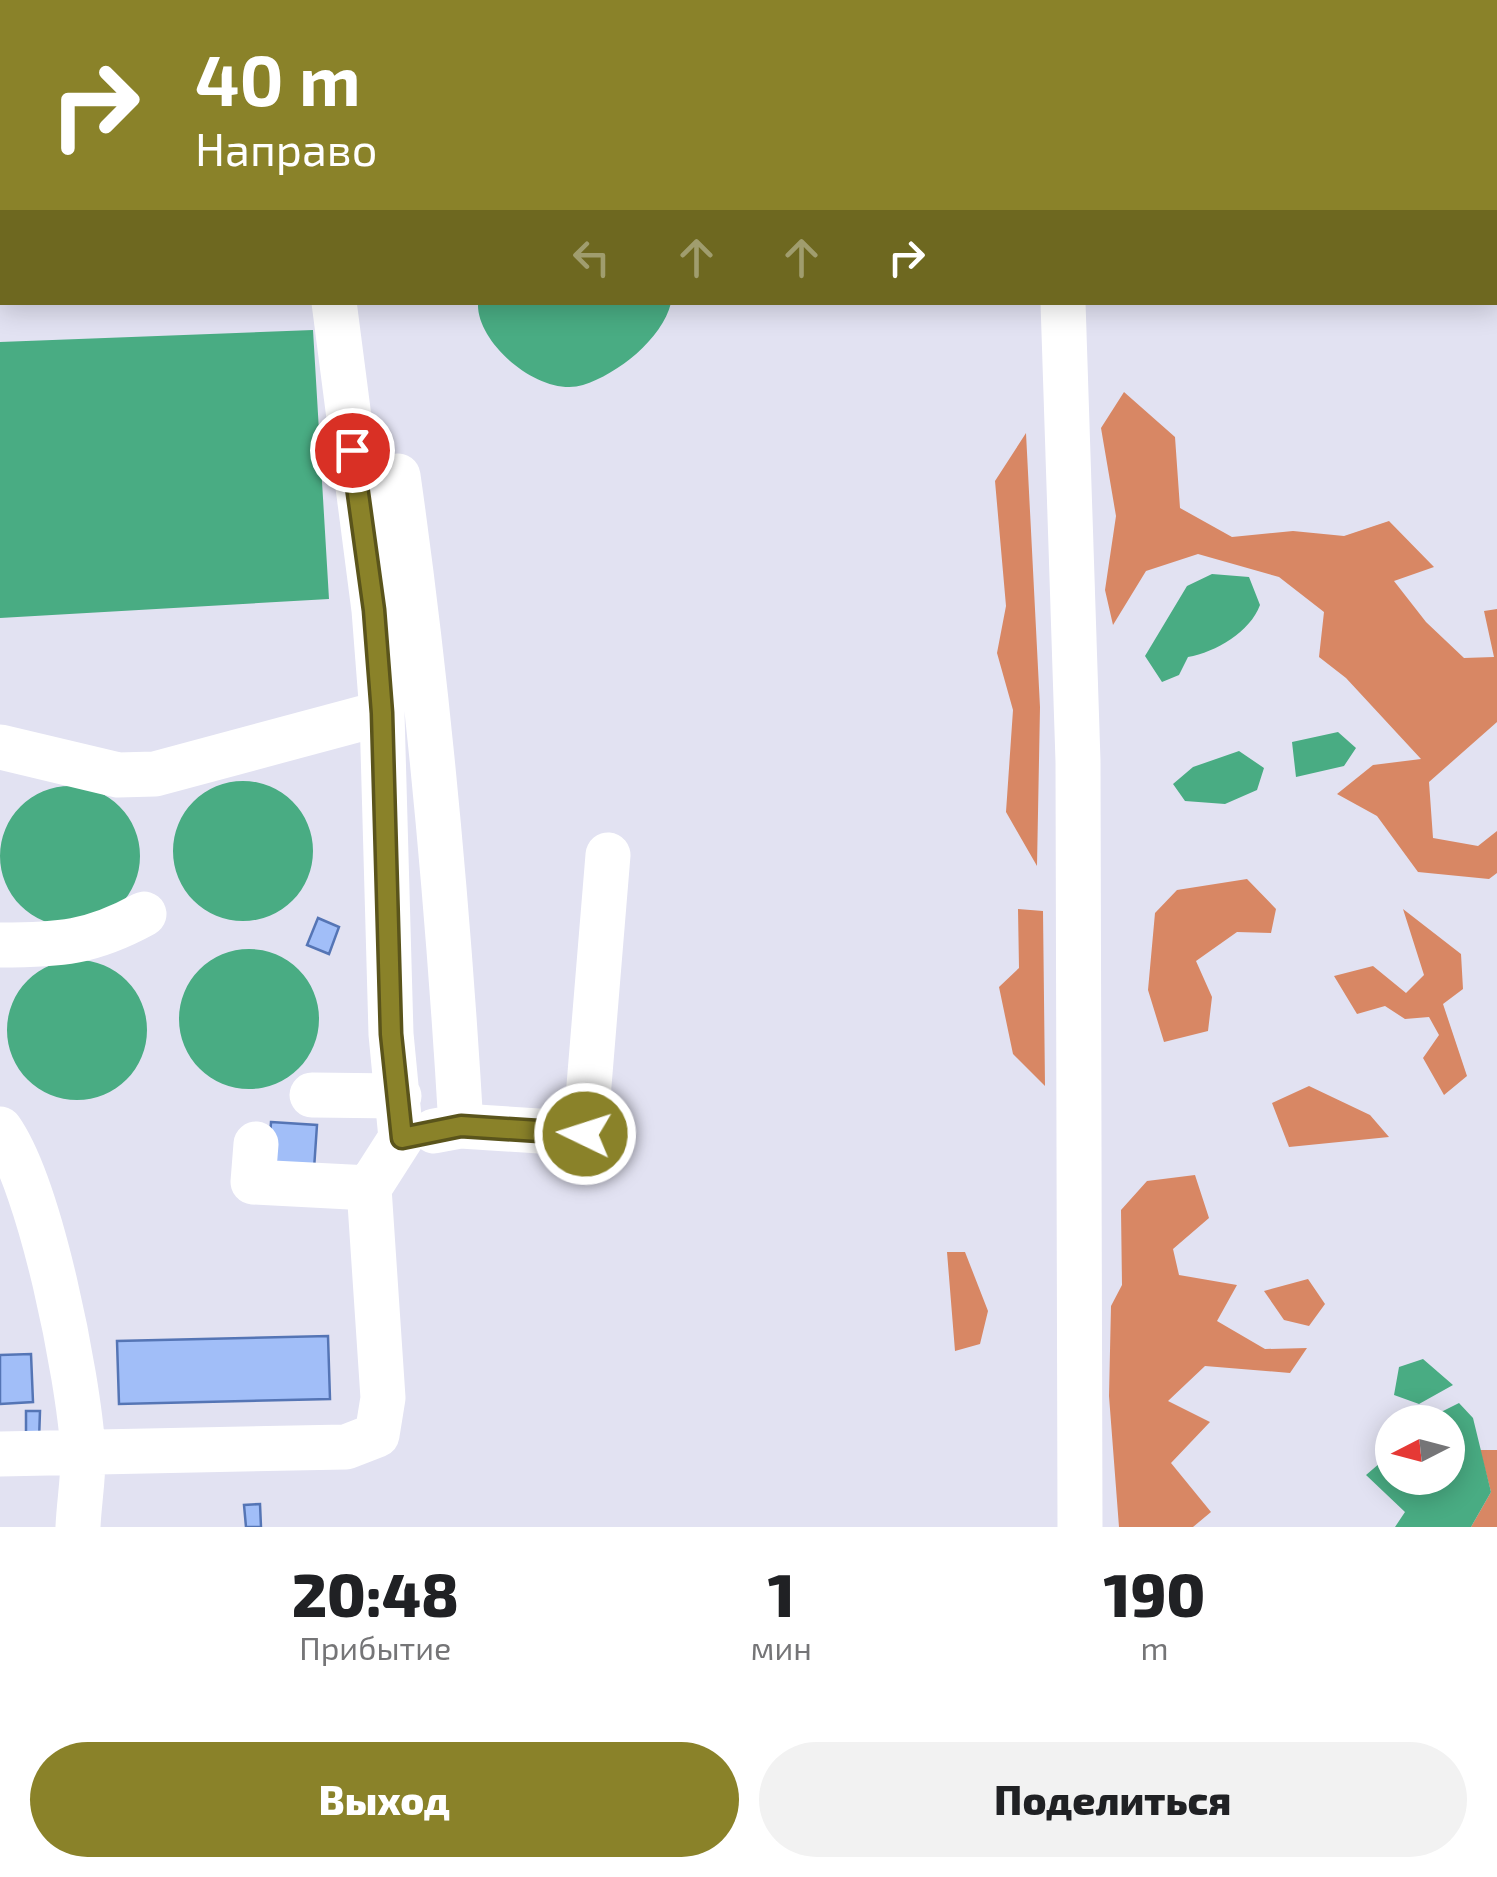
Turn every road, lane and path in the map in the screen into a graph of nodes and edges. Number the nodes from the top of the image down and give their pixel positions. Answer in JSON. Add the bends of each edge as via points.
{"nodes":[{"id":1,"x":334,"y":305,"type":"edge"},
{"id":2,"x":1063,"y":305,"type":"edge"},
{"id":3,"x":398,"y":476,"type":"dead end"},
{"id":4,"x":382,"y":713,"type":"junction"},
{"id":5,"x":0,"y":747,"type":"edge"},
{"id":6,"x":608,"y":855,"type":"dead end"},
{"id":7,"x":144,"y":914,"type":"dead end"},
{"id":8,"x":0,"y":945,"type":"edge"},
{"id":9,"x":312,"y":1095,"type":"dead end"},
{"id":10,"x":400,"y":1117,"type":"junction"},
{"id":11,"x":4,"y":1140,"type":"edge"},
{"id":12,"x":490,"y":1140,"type":"junction"},
{"id":13,"x":256,"y":1144,"type":"dead end"},
{"id":14,"x":369,"y":1188,"type":"junction"},
{"id":15,"x":0,"y":1454,"type":"edge"},
{"id":16,"x":83,"y":1500,"type":"edge"},
{"id":17,"x":1080,"y":1527,"type":"edge"}],
"edges":[{"from":1,"to":4,"type":"street"},
{"from":2,"to":17,"type":"street","via":[[1078,760]]},
{"from":3,"to":12,"type":"street","via":[[429,691],[446,876]]},
{"from":4,"to":5,"type":"street","via":[[155,774],[118,775]]},
{"from":4,"to":10,"type":"street","via":[[391,1034]]},
{"from":6,"to":12,"type":"street","via":[[585,1134]]},
{"from":7,"to":8,"type":"street","via":[[104,936],[67,945]]},
{"from":9,"to":10,"type":"street"},
{"from":10,"to":12,"type":"street"},
{"from":10,"to":14,"type":"street"},
{"from":11,"to":16,"type":"street","via":[[41,1236],[71,1364]]},
{"from":13,"to":14,"type":"street","via":[[253,1182]]},
{"from":14,"to":16,"type":"street","via":[[383,1398],[377,1435]]},
{"from":15,"to":16,"type":"street"}]}
